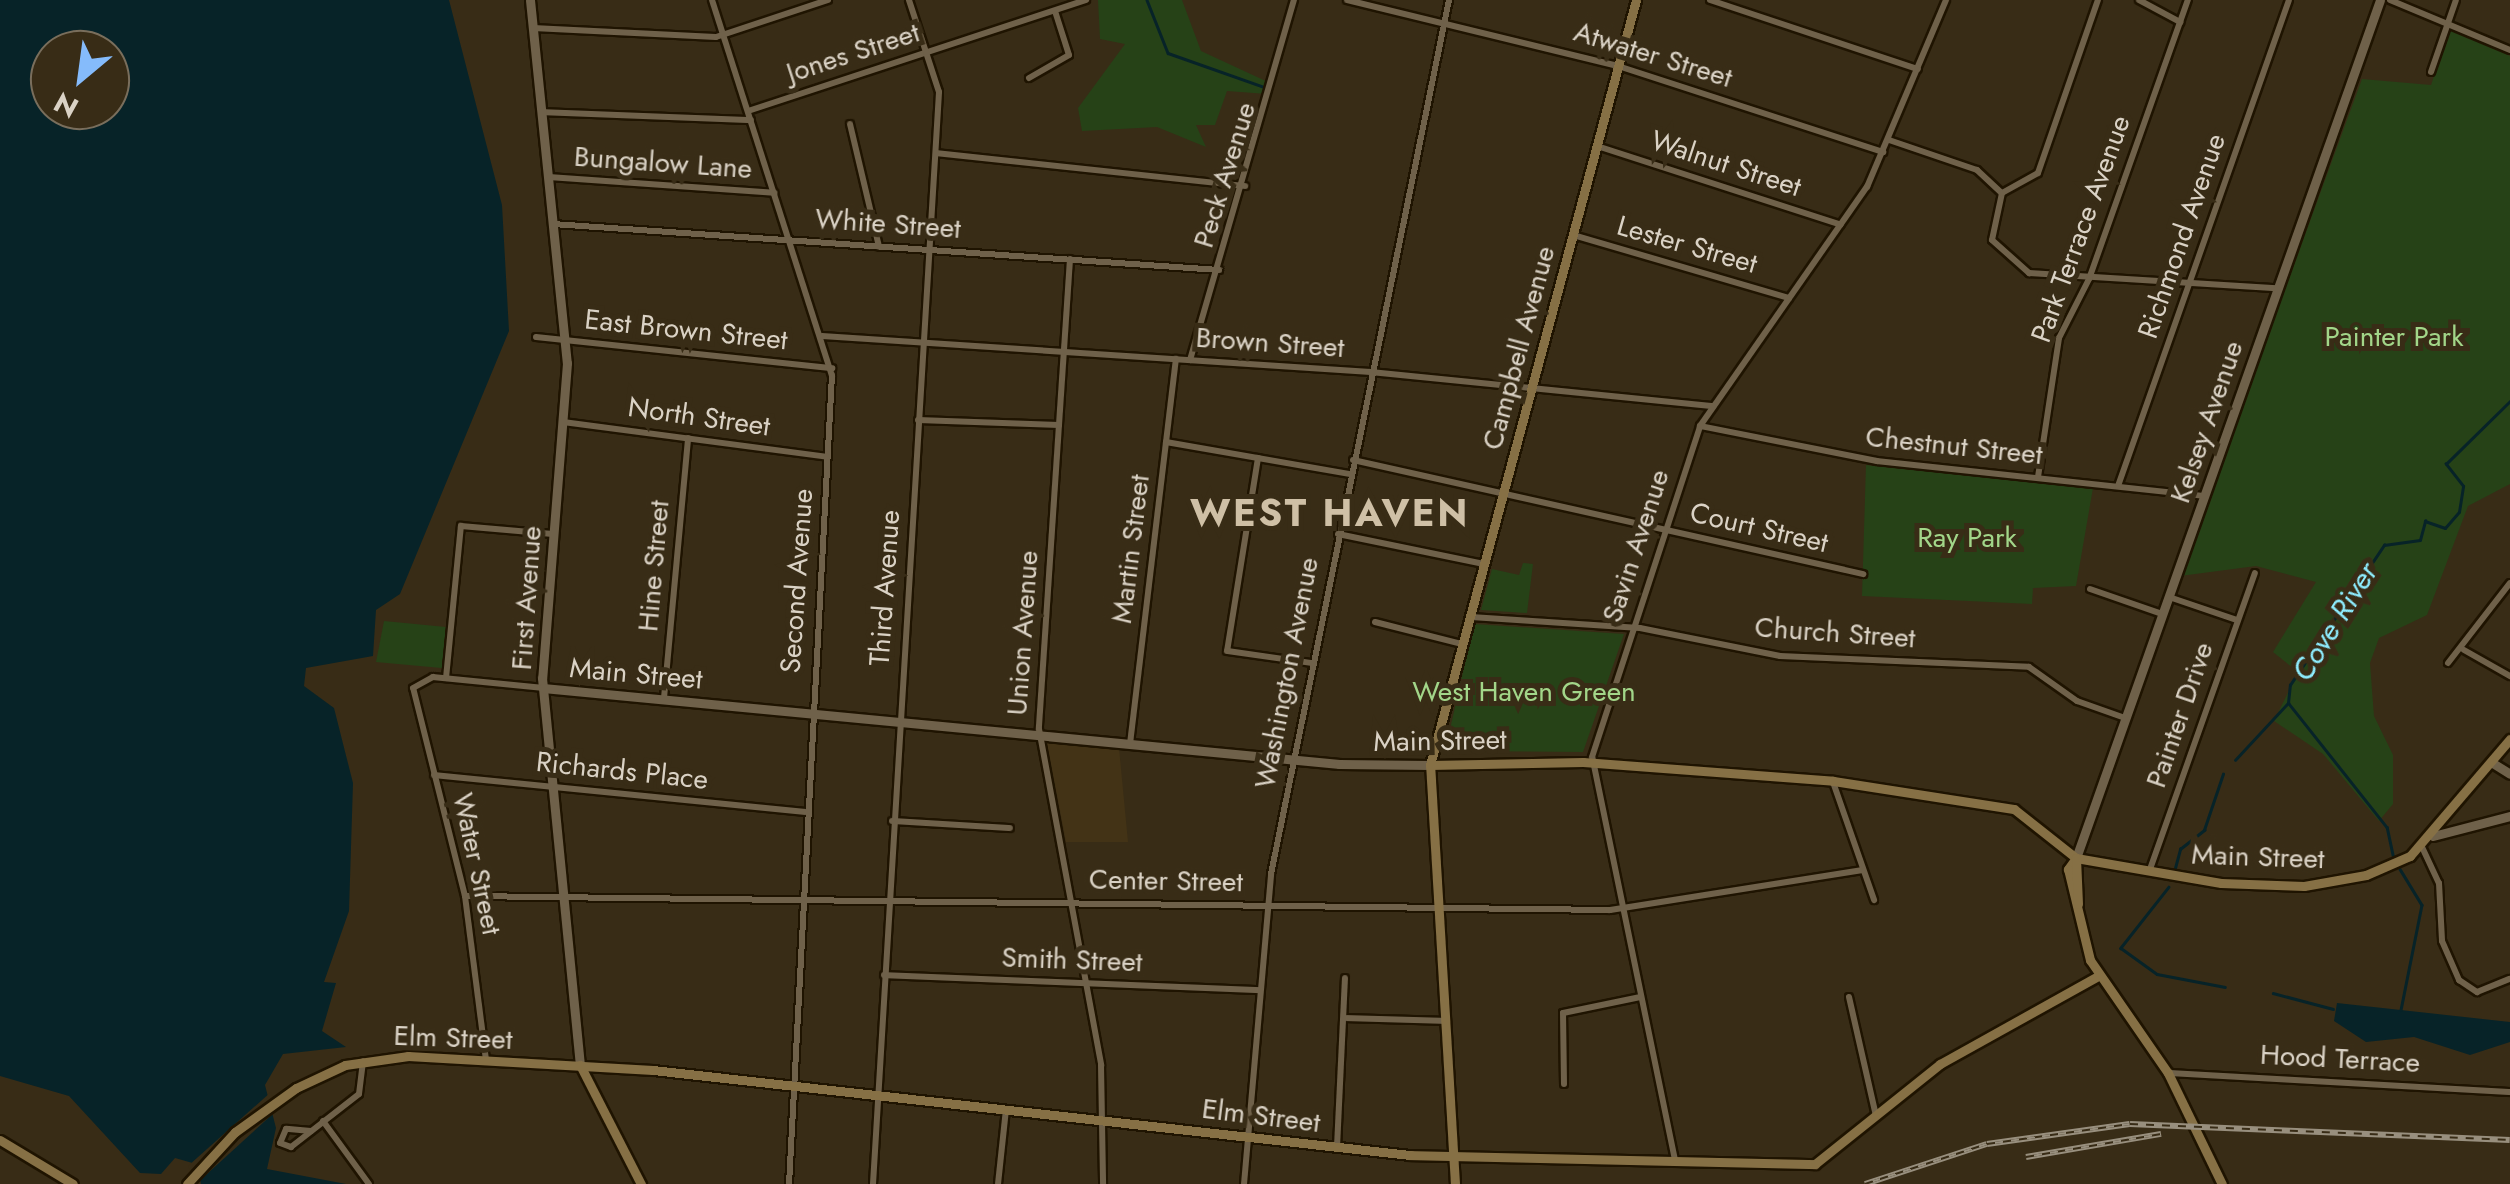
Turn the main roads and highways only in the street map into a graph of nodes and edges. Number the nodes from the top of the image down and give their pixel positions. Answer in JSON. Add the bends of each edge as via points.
{"nodes":[{"id":1,"x":1636,"y":0,"type":"edge"},
{"id":2,"x":2510,"y":739,"type":"edge"},
{"id":3,"x":1430,"y":765,"type":"junction"},
{"id":4,"x":2076,"y":858,"type":"junction"},
{"id":5,"x":2098,"y":976,"type":"junction"},
{"id":6,"x":580,"y":1065,"type":"junction"},
{"id":7,"x":0,"y":1140,"type":"edge"},
{"id":8,"x":1456,"y":1158,"type":"junction"},
{"id":9,"x":74,"y":1184,"type":"edge"},
{"id":10,"x":187,"y":1184,"type":"edge"},
{"id":11,"x":641,"y":1184,"type":"edge"},
{"id":12,"x":1455,"y":1184,"type":"edge"},
{"id":13,"x":2222,"y":1184,"type":"edge"}],
"edges":[{"from":1,"to":3,"type":"main road","name":"Campbell Avenue"},
{"from":2,"to":4,"type":"main road","name":"Main Street","via":[[2433,836],[2378,872],[2314,885],[2149,872]]},
{"from":3,"to":4,"type":"main road","name":"Main Street","via":[[1590,764],[1833,780],[2014,809]]},
{"from":3,"to":8,"type":"main road","name":"Campbell Avenue"},
{"from":4,"to":5,"type":"main road","via":[[2068,869]]},
{"from":5,"to":8,"type":"main road","name":"Elm Street","via":[[1940,1064],[1814,1164]]},
{"from":5,"to":13,"type":"main road","via":[[2168,1073]]},
{"from":6,"to":8,"type":"main road","name":"Elm Street"},
{"from":6,"to":10,"type":"main road","name":"Elm Street","via":[[363,1061],[280,1098]]},
{"from":6,"to":11,"type":"main road","name":"First Avenue"},
{"from":7,"to":9,"type":"main road"},
{"from":8,"to":12,"type":"main road","name":"Campbell Avenue"}]}
